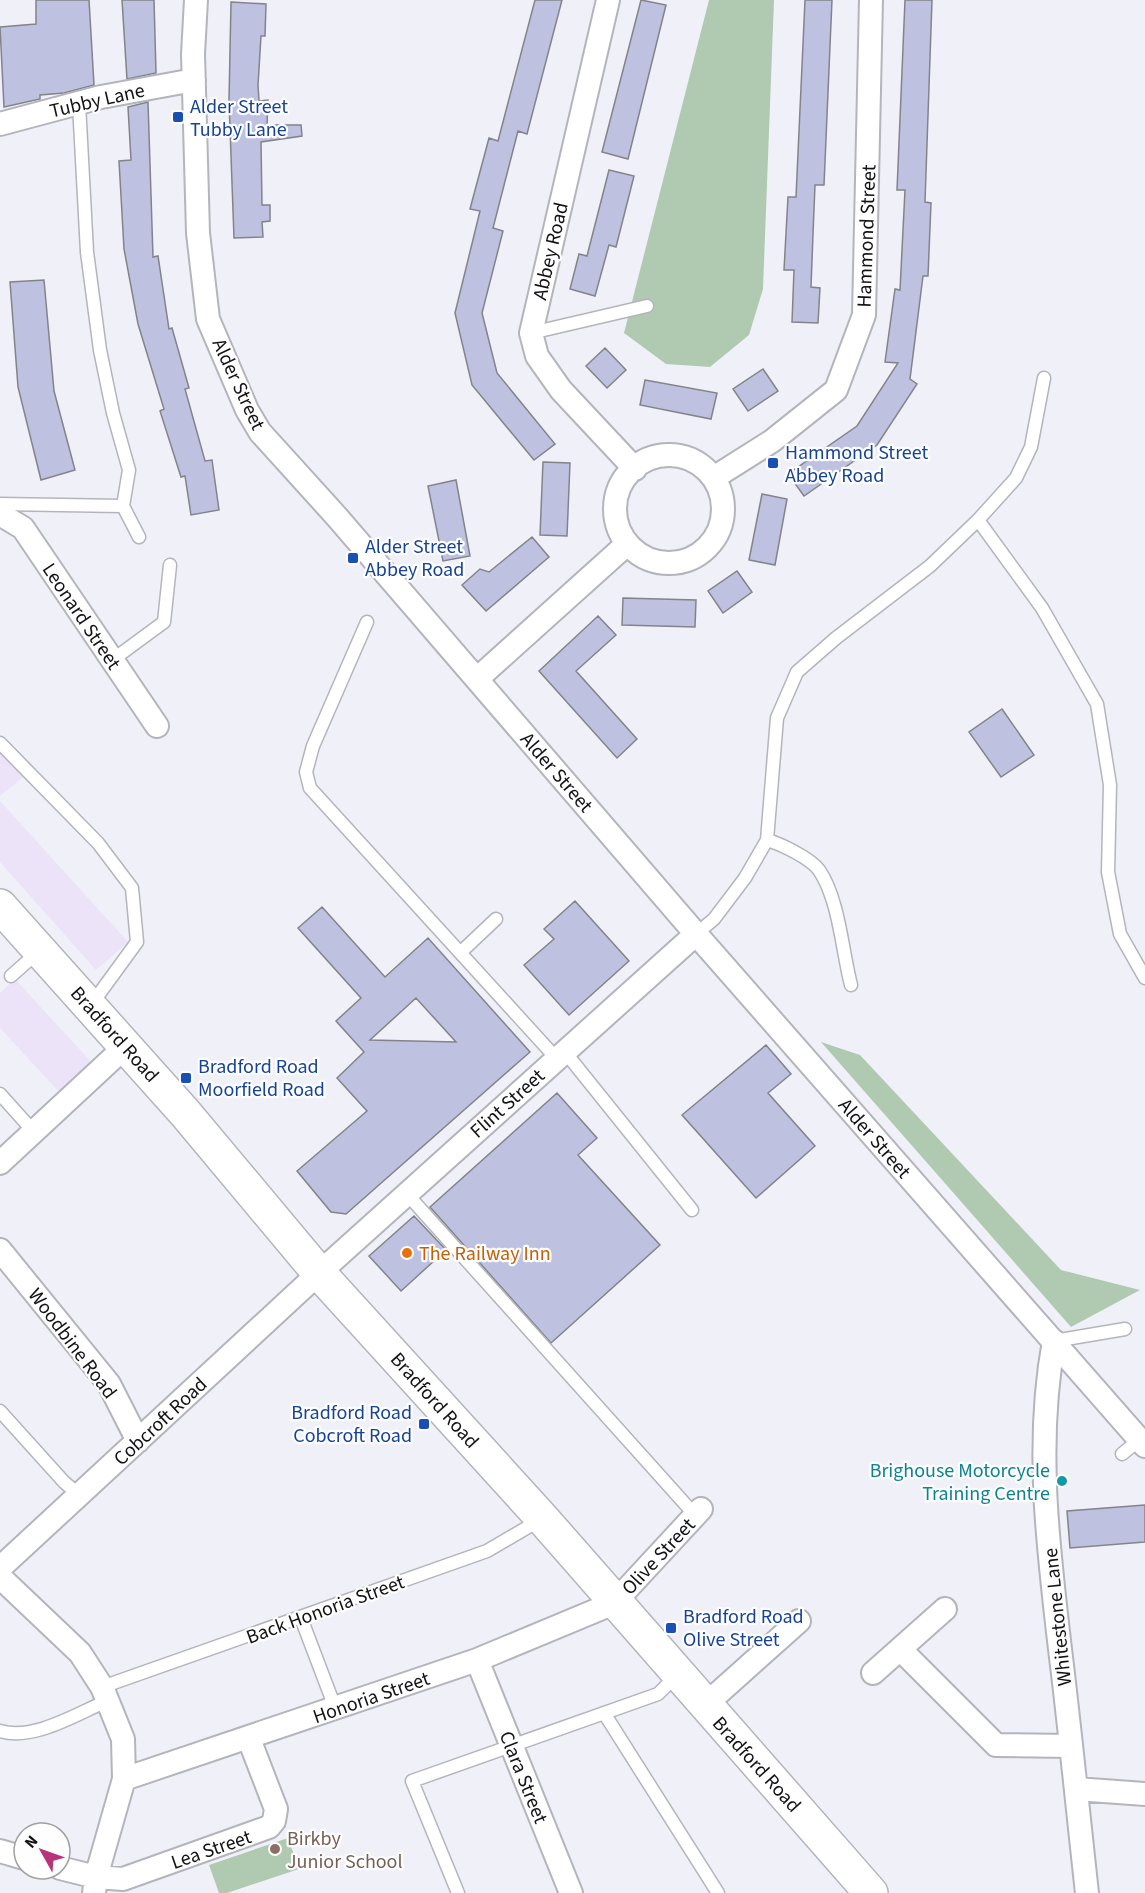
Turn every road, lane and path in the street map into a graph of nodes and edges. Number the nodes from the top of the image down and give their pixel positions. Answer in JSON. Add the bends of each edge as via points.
{"nodes":[{"id":1,"x":196,"y":0,"type":"edge"},
{"id":2,"x":608,"y":0,"type":"edge"},
{"id":3,"x":871,"y":0,"type":"edge"},
{"id":4,"x":194,"y":80,"type":"junction"},
{"id":5,"x":79,"y":104,"type":"junction"},
{"id":6,"x":0,"y":123,"type":"edge"},
{"id":7,"x":647,"y":306,"type":"dead end"},
{"id":8,"x":531,"y":333,"type":"junction"},
{"id":9,"x":1044,"y":378,"type":"dead end"},
{"id":10,"x":635,"y":469,"type":"junction"},
{"id":11,"x":715,"y":477,"type":"junction"},
{"id":12,"x":0,"y":504,"type":"edge"},
{"id":13,"x":123,"y":506,"type":"junction"},
{"id":14,"x":0,"y":514,"type":"edge"},
{"id":15,"x":978,"y":520,"type":"junction"},
{"id":16,"x":139,"y":537,"type":"dead end"},
{"id":17,"x":627,"y":544,"type":"junction"},
{"id":18,"x":170,"y":566,"type":"dead end"},
{"id":19,"x":367,"y":622,"type":"dead end"},
{"id":20,"x":111,"y":661,"type":"junction"},
{"id":21,"x":477,"y":679,"type":"junction"},
{"id":22,"x":157,"y":726,"type":"dead end"},
{"id":23,"x":0,"y":743,"type":"edge"},
{"id":24,"x":767,"y":840,"type":"junction"},
{"id":25,"x":0,"y":906,"type":"edge"},
{"id":26,"x":496,"y":920,"type":"dead end"},
{"id":27,"x":696,"y":934,"type":"junction"},
{"id":28,"x":39,"y":951,"type":"junction"},
{"id":29,"x":461,"y":951,"type":"junction"},
{"id":30,"x":11,"y":976,"type":"dead end"},
{"id":31,"x":1145,"y":978,"type":"edge"},
{"id":32,"x":851,"y":985,"type":"dead end"},
{"id":33,"x":90,"y":1006,"type":"junction"},
{"id":34,"x":130,"y":1050,"type":"junction"},
{"id":35,"x":561,"y":1055,"type":"junction"},
{"id":36,"x":0,"y":1094,"type":"edge"},
{"id":37,"x":34,"y":1132,"type":"junction"},
{"id":38,"x":0,"y":1163,"type":"edge"},
{"id":39,"x":407,"y":1194,"type":"junction"},
{"id":40,"x":693,"y":1210,"type":"dead end"},
{"id":41,"x":0,"y":1250,"type":"edge"},
{"id":42,"x":319,"y":1273,"type":"junction"},
{"id":43,"x":1125,"y":1329,"type":"dead end"},
{"id":44,"x":1054,"y":1341,"type":"junction"},
{"id":45,"x":0,"y":1411,"type":"edge"},
{"id":46,"x":138,"y":1441,"type":"junction"},
{"id":47,"x":1142,"y":1443,"type":"edge"},
{"id":48,"x":1122,"y":1454,"type":"dead end"},
{"id":49,"x":79,"y":1495,"type":"junction"},
{"id":50,"x":698,"y":1512,"type":"joint"},
{"id":51,"x":542,"y":1518,"type":"junction"},
{"id":52,"x":0,"y":1568,"type":"edge"},
{"id":53,"x":0,"y":1576,"type":"edge"},
{"id":54,"x":614,"y":1603,"type":"junction"},
{"id":55,"x":945,"y":1609,"type":"dead end"},
{"id":56,"x":297,"y":1619,"type":"junction"},
{"id":57,"x":800,"y":1621,"type":"dead end"},
{"id":58,"x":900,"y":1649,"type":"junction"},
{"id":59,"x":477,"y":1660,"type":"junction"},
{"id":60,"x":873,"y":1673,"type":"dead end"},
{"id":61,"x":678,"y":1674,"type":"junction"},
{"id":62,"x":105,"y":1694,"type":"junction"},
{"id":63,"x":705,"y":1705,"type":"junction"},
{"id":64,"x":332,"y":1711,"type":"junction"},
{"id":65,"x":604,"y":1713,"type":"junction"},
{"id":66,"x":0,"y":1731,"type":"edge"},
{"id":67,"x":249,"y":1739,"type":"junction"},
{"id":68,"x":511,"y":1745,"type":"junction"},
{"id":69,"x":1071,"y":1746,"type":"junction"},
{"id":70,"x":124,"y":1779,"type":"junction"},
{"id":71,"x":1076,"y":1789,"type":"junction"},
{"id":72,"x":1145,"y":1794,"type":"edge"},
{"id":73,"x":72,"y":1874,"type":"edge"},
{"id":74,"x":95,"y":1885,"type":"edge"},
{"id":75,"x":458,"y":1893,"type":"edge"},
{"id":76,"x":571,"y":1893,"type":"edge"},
{"id":77,"x":718,"y":1893,"type":"edge"},
{"id":78,"x":871,"y":1893,"type":"edge"},
{"id":79,"x":1087,"y":1893,"type":"edge"}],
"edges":[{"from":1,"to":4,"type":"street","name":"Alder Street"},
{"from":2,"to":8,"type":"street","name":"Abbey Road"},
{"from":3,"to":11,"type":"street","name":"Hammond Street","via":[[864,315],[836,390],[772,441]]},
{"from":4,"to":5,"type":"street","name":"Tubby Lane"},
{"from":4,"to":21,"type":"street","name":"Alder Street","via":[[198,233],[208,319],[247,410],[260,432]]},
{"from":5,"to":6,"type":"street","name":"Tubby Lane"},
{"from":5,"to":13,"type":"lane","via":[[87,252],[113,413],[129,470]]},
{"from":7,"to":8,"type":"lane"},
{"from":8,"to":10,"type":"street","via":[[537,356],[561,390]]},
{"from":9,"to":15,"type":"lane","via":[[1031,447],[1016,478]]},
{"from":10,"to":11,"type":"street","via":[[665,455],[699,464]]},
{"from":10,"to":17,"type":"street","via":[[618,493],[615,512]]},
{"from":11,"to":17,"type":"street","via":[[722,493],[723,514],[717,535],[705,550],[680,563],[661,563],[642,556]]},
{"from":12,"to":13,"type":"lane"},
{"from":13,"to":16,"type":"lane"},
{"from":14,"to":20,"type":"street","name":"Leonard Street","via":[[23,528]]},
{"from":15,"to":24,"type":"lane","via":[[930,566],[797,672],[777,718]]},
{"from":15,"to":31,"type":"lane","via":[[1042,608],[1097,704],[1110,785],[1108,872],[1119,934]]},
{"from":17,"to":21,"type":"street"},
{"from":18,"to":20,"type":"lane","via":[[164,622]]},
{"from":19,"to":29,"type":"lane","via":[[313,746],[306,772],[310,788]]},
{"from":20,"to":22,"type":"street","name":"Leonard Street"},
{"from":21,"to":27,"type":"street","name":"Alder Street"},
{"from":23,"to":33,"type":"lane","via":[[98,843],[132,888],[137,942]]},
{"from":24,"to":27,"type":"lane","via":[[745,878],[714,919]]},
{"from":24,"to":32,"type":"lane","via":[[784,845],[818,868],[834,904]]},
{"from":25,"to":28,"type":"main road","name":"Bradford Road"},
{"from":26,"to":29,"type":"lane"},
{"from":27,"to":35,"type":"street","name":"Flint Street"},
{"from":27,"to":44,"type":"street","name":"Alder Street"},
{"from":28,"to":30,"type":"lane"},
{"from":28,"to":33,"type":"main road","name":"Bradford Road"},
{"from":29,"to":35,"type":"lane"},
{"from":33,"to":34,"type":"main road","name":"Bradford Road"},
{"from":34,"to":37,"type":"street"},
{"from":34,"to":42,"type":"main road","name":"Bradford Road"},
{"from":35,"to":39,"type":"street","name":"Flint Street"},
{"from":35,"to":40,"type":"lane"},
{"from":36,"to":37,"type":"lane"},
{"from":37,"to":38,"type":"street"},
{"from":39,"to":42,"type":"street","name":"Flint Street"},
{"from":39,"to":50,"type":"lane"},
{"from":41,"to":46,"type":"street","name":"Woodbine Road","via":[[109,1384]]},
{"from":42,"to":46,"type":"street","name":"Cobcroft Road"},
{"from":42,"to":51,"type":"main road","name":"Bradford Road"},
{"from":43,"to":44,"type":"lane"},
{"from":44,"to":47,"type":"street","name":"Alder Street"},
{"from":44,"to":69,"type":"street","name":"Whitestone Lane","via":[[1047,1379],[1044,1437],[1046,1516]]},
{"from":45,"to":49,"type":"lane"},
{"from":46,"to":49,"type":"street","name":"Cobcroft Road"},
{"from":47,"to":48,"type":"lane"},
{"from":49,"to":52,"type":"street","name":"Cobcroft Road"},
{"from":50,"to":54,"type":"street","name":"Olive Street"},
{"from":51,"to":54,"type":"main road","name":"Bradford Road"},
{"from":51,"to":56,"type":"lane","name":"Back Honoria Street","via":[[487,1551]]},
{"from":53,"to":62,"type":"street","via":[[80,1653]]},
{"from":54,"to":59,"type":"street","name":"Honoria Street"},
{"from":54,"to":61,"type":"main road","name":"Bradford Road"},
{"from":55,"to":58,"type":"street"},
{"from":56,"to":62,"type":"lane","name":"Back Honoria Street"},
{"from":56,"to":64,"type":"lane"},
{"from":57,"to":63,"type":"street"},
{"from":58,"to":60,"type":"street"},
{"from":58,"to":69,"type":"street","via":[[996,1745]]},
{"from":59,"to":64,"type":"street","name":"Honoria Street"},
{"from":59,"to":68,"type":"street","name":"Clara Street"},
{"from":61,"to":63,"type":"main road","name":"Bradford Road"},
{"from":61,"to":65,"type":"lane","via":[[658,1694]]},
{"from":62,"to":66,"type":"lane","name":"Back Honoria Street","via":[[29,1732],[12,1735]]},
{"from":62,"to":70,"type":"street","via":[[123,1739]]},
{"from":63,"to":78,"type":"main road","name":"Bradford Road"},
{"from":64,"to":67,"type":"street","name":"Honoria Street"},
{"from":65,"to":68,"type":"lane"},
{"from":65,"to":77,"type":"lane"},
{"from":67,"to":70,"type":"street","name":"Honoria Street"},
{"from":67,"to":74,"type":"street","name":"Lea Street","via":[[276,1809],[269,1827],[123,1879]]},
{"from":68,"to":75,"type":"lane","via":[[412,1781]]},
{"from":68,"to":76,"type":"street","name":"Clara Street"},
{"from":69,"to":71,"type":"street","name":"Whitestone Lane"},
{"from":70,"to":74,"type":"street"},
{"from":71,"to":72,"type":"street"},
{"from":71,"to":79,"type":"street","name":"Whitestone Lane"},
{"from":73,"to":74,"type":"street","name":"Lea Street"}]}
